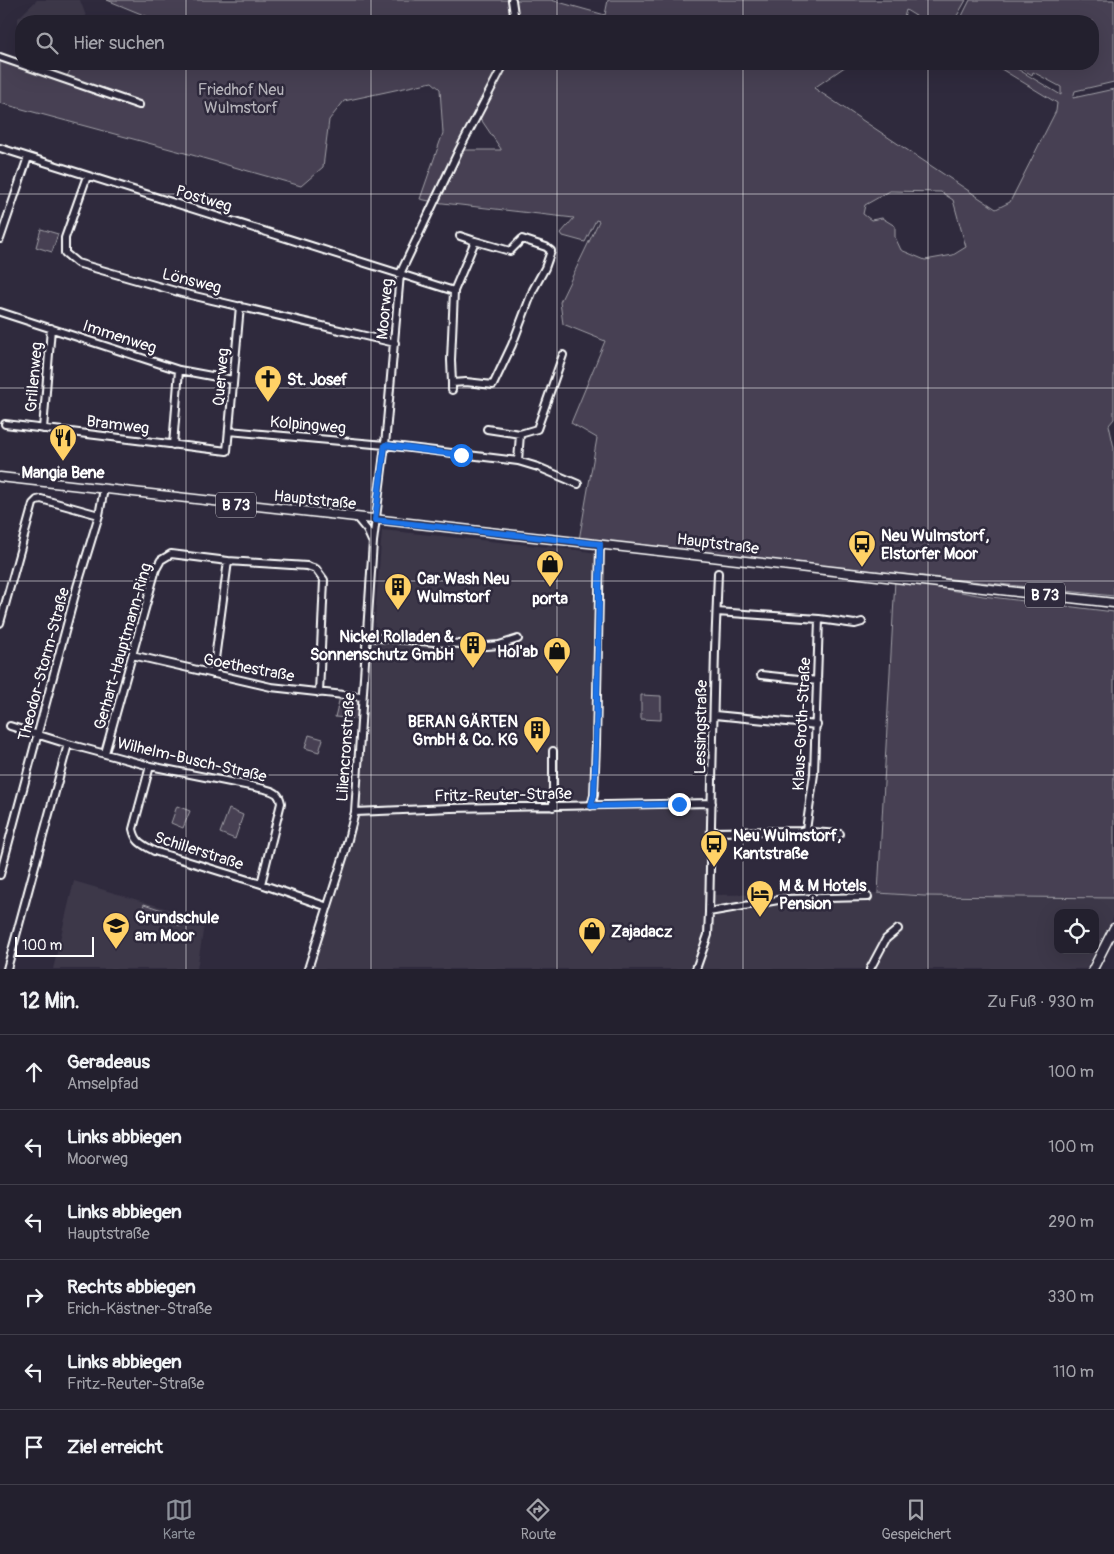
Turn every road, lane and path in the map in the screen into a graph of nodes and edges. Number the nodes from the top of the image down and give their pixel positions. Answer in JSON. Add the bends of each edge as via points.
{"nodes":[{"id":1,"x":512,"y":0,"type":"edge"},
{"id":2,"x":514,"y":15,"type":"edge"},
{"id":3,"x":0,"y":57,"type":"edge"},
{"id":4,"x":15,"y":62,"type":"edge"},
{"id":5,"x":38,"y":70,"type":"edge"},
{"id":6,"x":501,"y":70,"type":"edge"},
{"id":7,"x":139,"y":105,"type":"dead end"},
{"id":8,"x":0,"y":148,"type":"edge"},
{"id":9,"x":28,"y":157,"type":"junction"},
{"id":10,"x":87,"y":176,"type":"junction"},
{"id":11,"x":460,"y":236,"type":"dead end"},
{"id":12,"x":0,"y":239,"type":"edge"},
{"id":13,"x":475,"y":241,"type":"junction"},
{"id":14,"x":400,"y":274,"type":"junction"},
{"id":15,"x":454,"y":291,"type":"junction"},
{"id":16,"x":240,"y":306,"type":"junction"},
{"id":17,"x":0,"y":312,"type":"edge"},
{"id":18,"x":51,"y":328,"type":"junction"},
{"id":19,"x":395,"y":343,"type":"junction"},
{"id":20,"x":563,"y":355,"type":"dead end"},
{"id":21,"x":179,"y":370,"type":"junction"},
{"id":22,"x":233,"y":380,"type":"junction"},
{"id":23,"x":452,"y":383,"type":"junction"},
{"id":24,"x":452,"y":390,"type":"dead end"},
{"id":25,"x":5,"y":424,"type":"dead end"},
{"id":26,"x":43,"y":429,"type":"junction"},
{"id":27,"x":487,"y":429,"type":"dead end"},
{"id":28,"x":229,"y":431,"type":"junction"},
{"id":29,"x":520,"y":434,"type":"junction"},
{"id":30,"x":173,"y":445,"type":"junction"},
{"id":31,"x":385,"y":445,"type":"junction"},
{"id":32,"x":227,"y":451,"type":"joint"},
{"id":33,"x":518,"y":461,"type":"junction"},
{"id":34,"x":0,"y":477,"type":"edge"},
{"id":35,"x":578,"y":484,"type":"dead end"},
{"id":36,"x":104,"y":489,"type":"junction"},
{"id":37,"x":99,"y":515,"type":"junction"},
{"id":38,"x":357,"y":518,"type":"junction"},
{"id":39,"x":375,"y":520,"type":"junction"},
{"id":40,"x":373,"y":542,"type":"junction"},
{"id":41,"x":600,"y":544,"type":"junction"},
{"id":42,"x":228,"y":561,"type":"junction"},
{"id":43,"x":718,"y":573,"type":"dead end"},
{"id":44,"x":1114,"y":603,"type":"edge"},
{"id":45,"x":716,"y":612,"type":"junction"},
{"id":46,"x":819,"y":619,"type":"junction"},
{"id":47,"x":862,"y":622,"type":"dead end"},
{"id":48,"x":0,"y":623,"type":"edge"},
{"id":49,"x":366,"y":637,"type":"junction"},
{"id":50,"x":518,"y":639,"type":"dead end"},
{"id":51,"x":132,"y":656,"type":"junction"},
{"id":52,"x":213,"y":674,"type":"junction"},
{"id":53,"x":762,"y":675,"type":"dead end"},
{"id":54,"x":818,"y":681,"type":"junction"},
{"id":55,"x":319,"y":693,"type":"junction"},
{"id":56,"x":362,"y":696,"type":"junction"},
{"id":57,"x":715,"y":715,"type":"junction"},
{"id":58,"x":817,"y":725,"type":"junction"},
{"id":59,"x":10,"y":726,"type":"dead end"},
{"id":60,"x":38,"y":734,"type":"junction"},
{"id":61,"x":68,"y":744,"type":"junction"},
{"id":62,"x":554,"y":751,"type":"dead end"},
{"id":63,"x":104,"y":753,"type":"junction"},
{"id":64,"x":150,"y":766,"type":"junction"},
{"id":65,"x":712,"y":803,"type":"junction"},
{"id":66,"x":591,"y":806,"type":"junction"},
{"id":67,"x":553,"y":807,"type":"junction"},
{"id":68,"x":355,"y":812,"type":"junction"},
{"id":69,"x":806,"y":830,"type":"junction"},
{"id":70,"x":711,"y":832,"type":"junction"},
{"id":71,"x":840,"y":834,"type":"dead end"},
{"id":72,"x":0,"y":875,"type":"edge"},
{"id":73,"x":261,"y":884,"type":"junction"},
{"id":74,"x":868,"y":897,"type":"dead end"},
{"id":75,"x":328,"y":907,"type":"junction"},
{"id":76,"x":709,"y":912,"type":"junction"},
{"id":77,"x":1114,"y":928,"type":"edge"},
{"id":78,"x":898,"y":929,"type":"dead end"},
{"id":79,"x":6,"y":969,"type":"edge"},
{"id":80,"x":308,"y":969,"type":"edge"},
{"id":81,"x":696,"y":969,"type":"edge"},
{"id":82,"x":870,"y":969,"type":"edge"},
{"id":83,"x":1093,"y":969,"type":"edge"}],
"edges":[{"from":1,"to":2,"type":"street"},
{"from":3,"to":4,"type":"street"},
{"from":5,"to":7,"type":"street"},
{"from":6,"to":14,"type":"street","name":"Moorweg"},
{"from":8,"to":9,"type":"street","name":"Postweg"},
{"from":9,"to":10,"type":"street","name":"Postweg"},
{"from":9,"to":12,"type":"street"},
{"from":10,"to":14,"type":"street","name":"Postweg"},
{"from":10,"to":16,"type":"street","name":"Lönsweg","via":[[65,238],[64,253],[77,262],[182,293]]},
{"from":11,"to":13,"type":"street"},
{"from":13,"to":15,"type":"street"},
{"from":13,"to":23,"type":"street","via":[[510,251],[522,239],[551,251],[493,385]]},
{"from":14,"to":15,"type":"street","name":"Postweg"},
{"from":14,"to":19,"type":"street","name":"Moorweg"},
{"from":15,"to":23,"type":"street"},
{"from":16,"to":19,"type":"street","name":"Lönsweg"},
{"from":16,"to":22,"type":"street","name":"Querweg"},
{"from":17,"to":18,"type":"street","name":"Immenweg"},
{"from":18,"to":21,"type":"street","name":"Immenweg"},
{"from":18,"to":26,"type":"street","name":"Grillenweg"},
{"from":19,"to":31,"type":"street","name":"Moorweg"},
{"from":20,"to":29,"type":"street","via":[[538,429]]},
{"from":21,"to":22,"type":"street","name":"Immenweg"},
{"from":21,"to":30,"type":"street"},
{"from":22,"to":28,"type":"street","name":"Querweg"},
{"from":23,"to":24,"type":"street"},
{"from":25,"to":26,"type":"street","name":"Bramweg"},
{"from":26,"to":30,"type":"street","name":"Bramweg"},
{"from":27,"to":29,"type":"street"},
{"from":28,"to":31,"type":"street","name":"Kolpingweg"},
{"from":28,"to":32,"type":"street","name":"Querweg"},
{"from":29,"to":33,"type":"street"},
{"from":30,"to":32,"type":"street","name":"Bramweg"},
{"from":31,"to":33,"type":"street","name":"Kolpingweg"},
{"from":31,"to":39,"type":"street","name":"Moorweg"},
{"from":33,"to":35,"type":"street","name":"Kolpingweg"},
{"from":34,"to":36,"type":"main road","name":"Hauptstraße","number":"B 73"},
{"from":36,"to":37,"type":"street","name":"Theodor-Storm-Straße"},
{"from":36,"to":38,"type":"main road","name":"Hauptstraße","number":"B 73"},
{"from":37,"to":48,"type":"street","via":[[40,499],[33,504]]},
{"from":37,"to":60,"type":"street","name":"Theodor-Storm-Straße"},
{"from":38,"to":39,"type":"main road","name":"Hauptstraße","number":"B 73"},
{"from":38,"to":40,"type":"street"},
{"from":39,"to":40,"type":"street","name":"Liliencronstraße"},
{"from":39,"to":41,"type":"main road","name":"Hauptstraße","number":"B 73"},
{"from":40,"to":49,"type":"street","name":"Liliencronstraße"},
{"from":41,"to":44,"type":"main road","name":"Hauptstraße","number":"B 73"},
{"from":41,"to":66,"type":"street","via":[[596,744]]},
{"from":42,"to":51,"type":"street","name":"Gerhart-Hauptmann-Ring","via":[[171,554],[161,560]]},
{"from":42,"to":52,"type":"street"},
{"from":42,"to":55,"type":"street","name":"Gerhart-Hauptmann-Ring","via":[[307,566],[316,569],[324,580]]},
{"from":43,"to":45,"type":"street","name":"Lessingstraße"},
{"from":45,"to":46,"type":"street"},
{"from":45,"to":57,"type":"street","name":"Lessingstraße"},
{"from":46,"to":47,"type":"street"},
{"from":46,"to":54,"type":"street","name":"Klaus-Groth-Straße"},
{"from":49,"to":50,"type":"street","via":[[487,646]]},
{"from":49,"to":56,"type":"street","name":"Liliencronstraße"},
{"from":51,"to":52,"type":"street","name":"Goethestraße"},
{"from":51,"to":63,"type":"street","name":"Gerhart-Hauptmann-Ring"},
{"from":52,"to":55,"type":"street","name":"Goethestraße","via":[[271,687]]},
{"from":53,"to":54,"type":"street"},
{"from":54,"to":58,"type":"street","name":"Klaus-Groth-Straße"},
{"from":55,"to":56,"type":"street","name":"Goethestraße"},
{"from":56,"to":68,"type":"street","name":"Liliencronstraße"},
{"from":57,"to":58,"type":"street"},
{"from":57,"to":65,"type":"street","name":"Lessingstraße"},
{"from":58,"to":69,"type":"street","name":"Klaus-Groth-Straße"},
{"from":59,"to":60,"type":"street","name":"Wilhelm-Busch-Straße"},
{"from":60,"to":61,"type":"street","name":"Wilhelm-Busch-Straße"},
{"from":60,"to":72,"type":"street","name":"Theodor-Storm-Straße"},
{"from":61,"to":63,"type":"street","name":"Wilhelm-Busch-Straße"},
{"from":61,"to":79,"type":"street"},
{"from":62,"to":67,"type":"street"},
{"from":63,"to":64,"type":"street","name":"Wilhelm-Busch-Straße"},
{"from":64,"to":73,"type":"street","name":"Schillerstraße","via":[[133,828],[135,838],[154,851]]},
{"from":64,"to":73,"type":"street","name":"Wilhelm-Busch-Straße","via":[[278,793],[281,803]]},
{"from":65,"to":66,"type":"street","name":"Fritz-Reuter-Straße"},
{"from":65,"to":70,"type":"street","name":"Lessingstraße"},
{"from":66,"to":67,"type":"street","name":"Fritz-Reuter-Straße"},
{"from":67,"to":68,"type":"street","name":"Fritz-Reuter-Straße"},
{"from":68,"to":75,"type":"street","name":"Liliencronstraße"},
{"from":69,"to":70,"type":"street"},
{"from":69,"to":71,"type":"street"},
{"from":70,"to":76,"type":"street","name":"Lessingstraße"},
{"from":73,"to":75,"type":"street","name":"Schillerstraße"},
{"from":74,"to":76,"type":"street","via":[[784,899]]},
{"from":75,"to":80,"type":"street","name":"Liliencronstraße"},
{"from":76,"to":81,"type":"street","name":"Lessingstraße","via":[[708,935]]},
{"from":77,"to":83,"type":"main road"},
{"from":78,"to":82,"type":"street","via":[[886,939]]}]}
